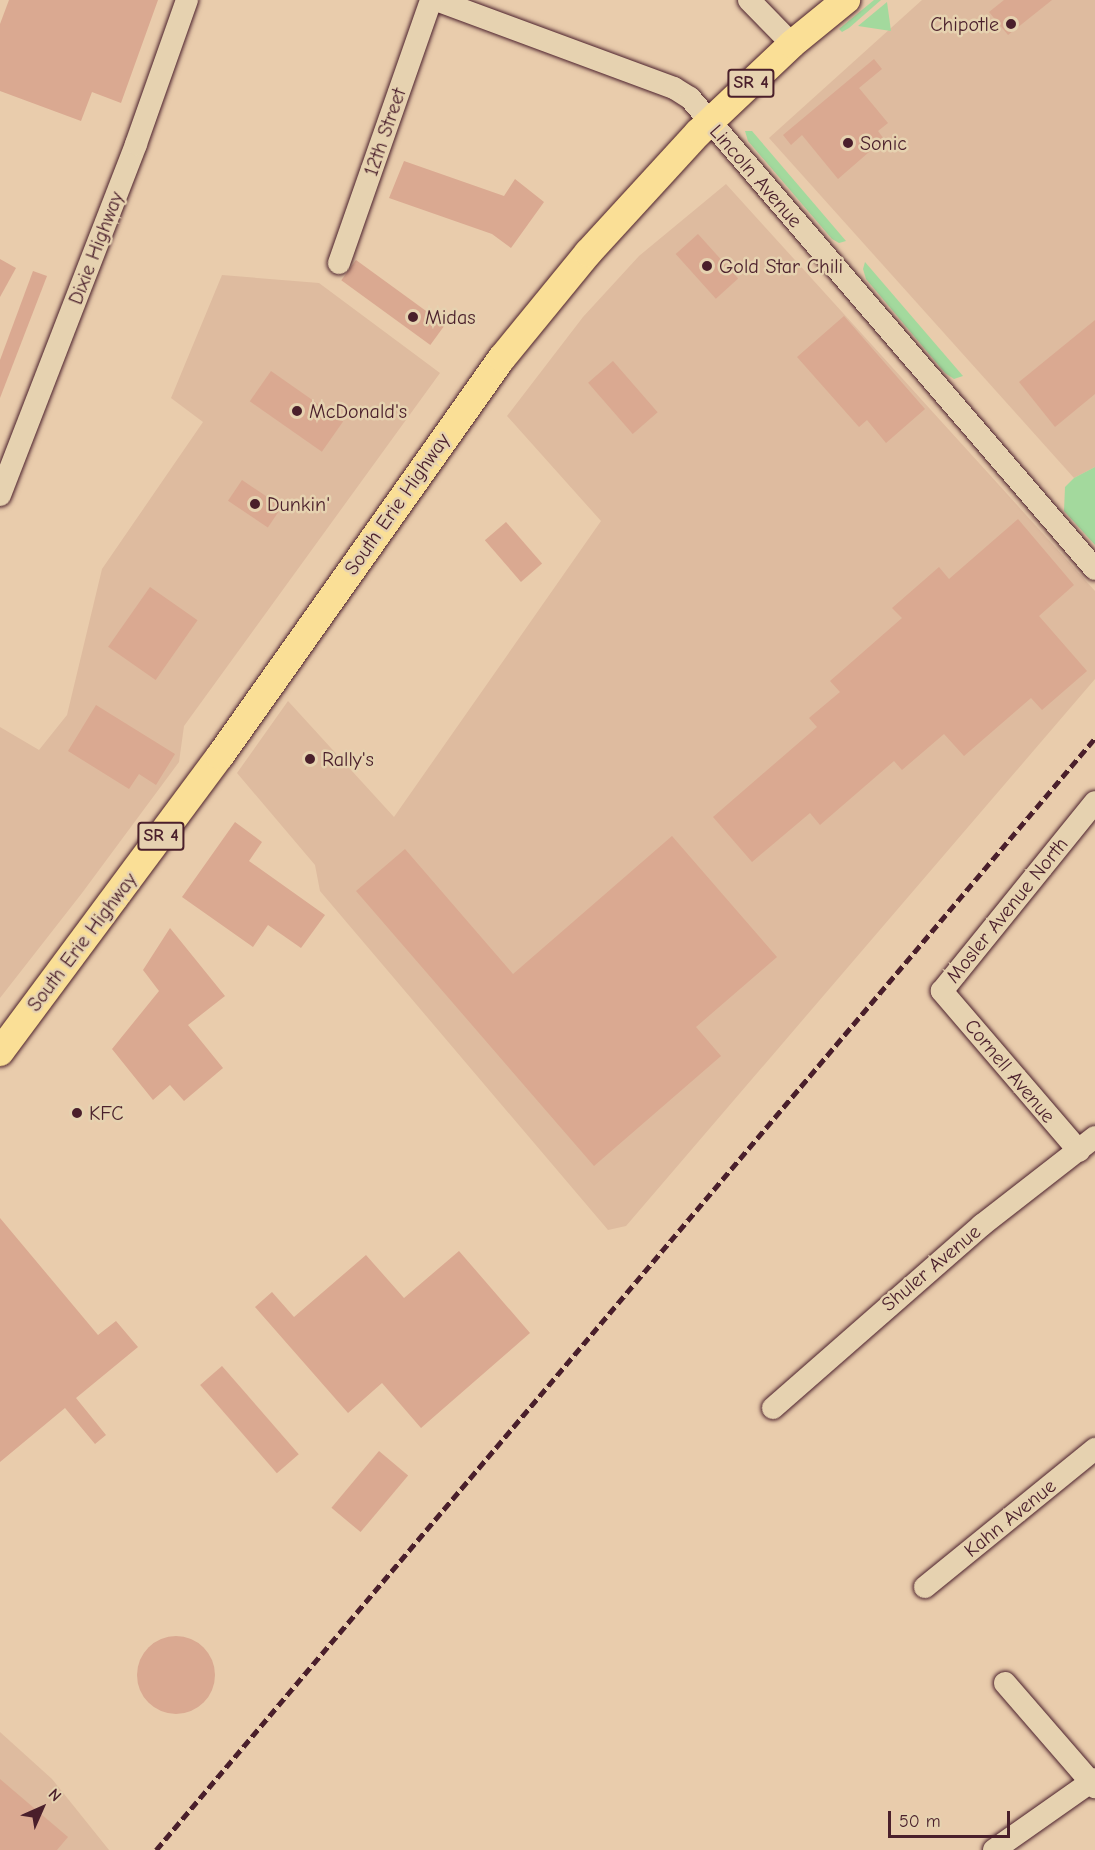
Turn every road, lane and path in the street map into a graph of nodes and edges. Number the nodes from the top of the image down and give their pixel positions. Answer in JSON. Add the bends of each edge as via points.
{"nodes":[{"id":1,"x":187,"y":0,"type":"edge"},
{"id":2,"x":431,"y":0,"type":"edge"},
{"id":3,"x":436,"y":0,"type":"edge"},
{"id":4,"x":749,"y":0,"type":"edge"},
{"id":5,"x":846,"y":0,"type":"edge"},
{"id":6,"x":792,"y":44,"type":"junction"},
{"id":7,"x":710,"y":122,"type":"junction"},
{"id":8,"x":339,"y":263,"type":"dead end"},
{"id":9,"x":0,"y":495,"type":"edge"},
{"id":10,"x":1095,"y":569,"type":"edge"},
{"id":11,"x":1095,"y":802,"type":"edge"},
{"id":12,"x":942,"y":991,"type":"joint"},
{"id":13,"x":0,"y":1052,"type":"edge"},
{"id":14,"x":1087,"y":1144,"type":"edge"},
{"id":15,"x":773,"y":1408,"type":"dead end"},
{"id":16,"x":1095,"y":1449,"type":"edge"},
{"id":17,"x":925,"y":1587,"type":"dead end"},
{"id":18,"x":1005,"y":1683,"type":"dead end"},
{"id":19,"x":1094,"y":1783,"type":"edge"},
{"id":20,"x":994,"y":1850,"type":"edge"}],
"edges":[{"from":1,"to":9,"type":"street","name":"Dixie Highway","via":[[136,144]]},
{"from":2,"to":8,"type":"street","name":"12th Street"},
{"from":3,"to":7,"type":"street","name":"Lincoln Avenue","via":[[674,88],[690,98]]},
{"from":4,"to":6,"type":"street"},
{"from":5,"to":6,"type":"main road","name":"South Erie Highway","number":"SR 4"},
{"from":6,"to":7,"type":"main road","name":"South Erie Highway","number":"SR 4"},
{"from":7,"to":10,"type":"street","name":"Lincoln Avenue"},
{"from":7,"to":13,"type":"main road","name":"South Erie Highway","number":"SR 4","via":[[604,236],[486,378],[220,756]]},
{"from":11,"to":12,"type":"street","name":"Mosler Avenue North"},
{"from":12,"to":14,"type":"street","name":"Cornell Avenue"},
{"from":14,"to":15,"type":"street","name":"Shuler Avenue","via":[[982,1225]]},
{"from":16,"to":17,"type":"street","name":"Kahn Avenue"},
{"from":18,"to":19,"type":"street"},
{"from":19,"to":20,"type":"street"}]}
